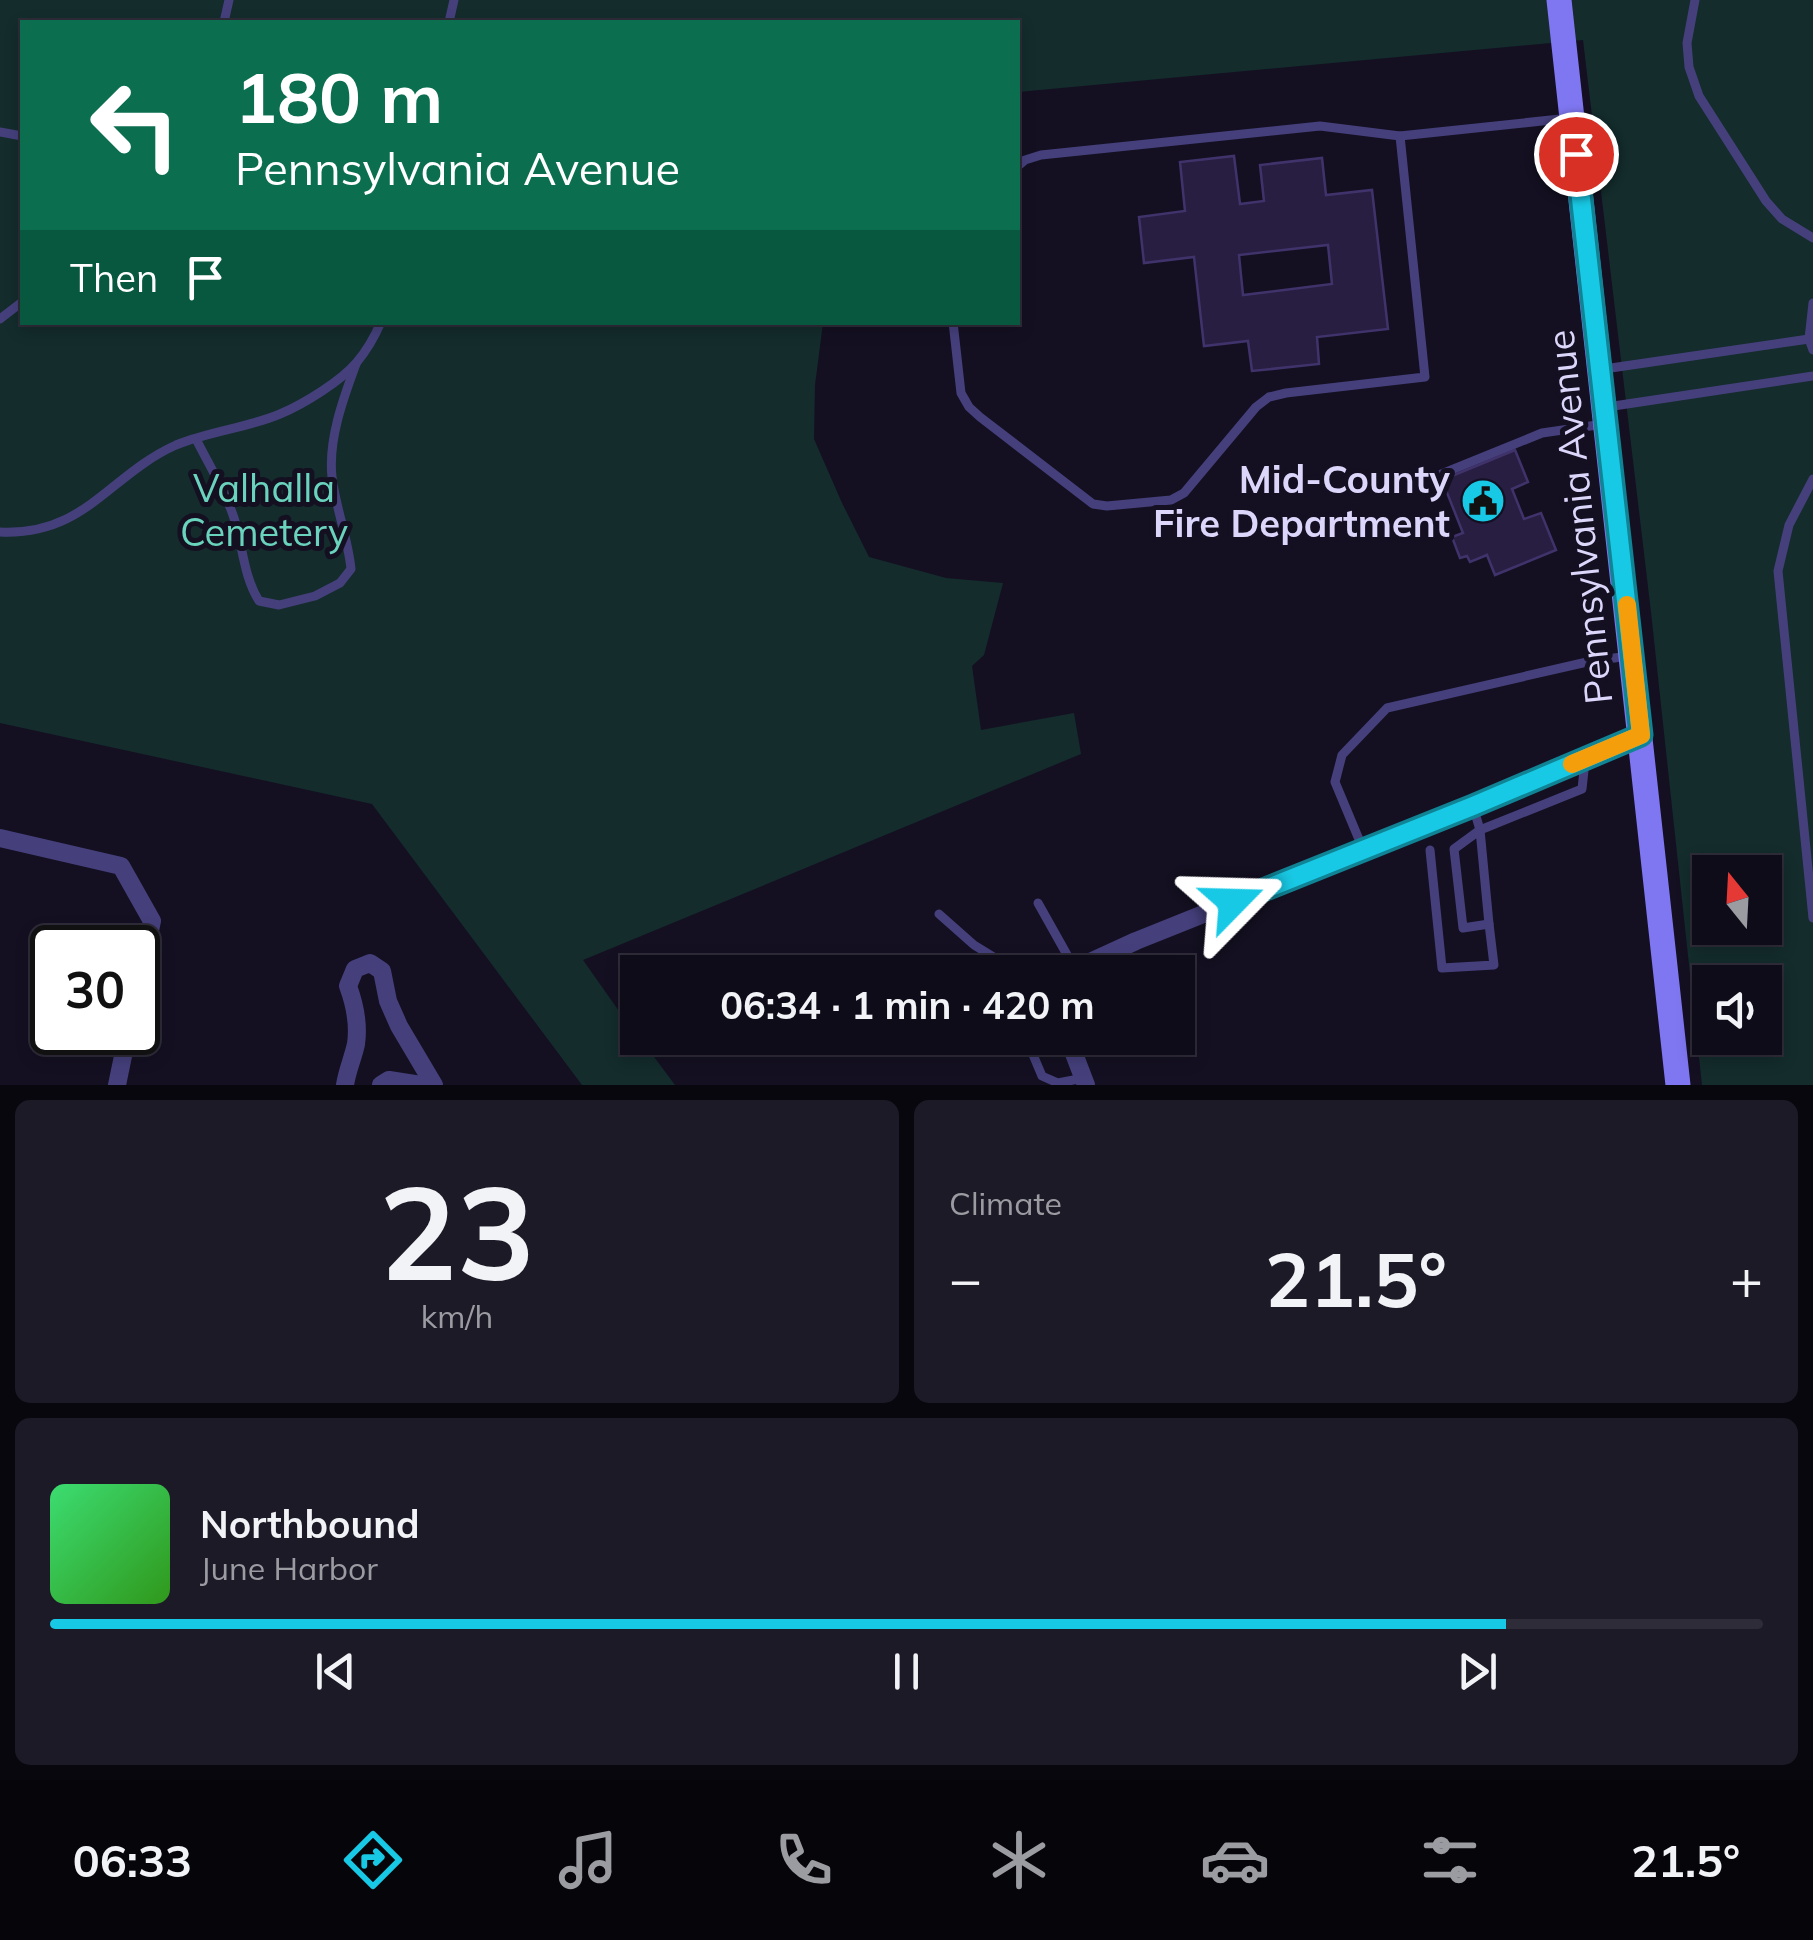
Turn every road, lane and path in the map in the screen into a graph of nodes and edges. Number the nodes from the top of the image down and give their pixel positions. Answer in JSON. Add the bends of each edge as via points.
{"nodes":[{"id":1,"x":1560,"y":0,"type":"edge"},
{"id":2,"x":1695,"y":0,"type":"edge"},
{"id":3,"x":1572,"y":118,"type":"junction"},
{"id":4,"x":1400,"y":136,"type":"junction"},
{"id":5,"x":1020,"y":164,"type":"edge"},
{"id":6,"x":1813,"y":238,"type":"edge"},
{"id":7,"x":1813,"y":303,"type":"edge"},
{"id":8,"x":380,"y":325,"type":"edge"},
{"id":9,"x":953,"y":325,"type":"edge"},
{"id":10,"x":1809,"y":339,"type":"junction"},
{"id":11,"x":1813,"y":350,"type":"edge"},
{"id":12,"x":356,"y":364,"type":"junction"},
{"id":13,"x":1600,"y":369,"type":"junction"},
{"id":14,"x":1813,"y":376,"type":"edge"},
{"id":15,"x":1605,"y":416,"type":"junction"},
{"id":16,"x":196,"y":439,"type":"junction"},
{"id":17,"x":1813,"y":478,"type":"edge"},
{"id":18,"x":1397,"y":492,"type":"dead end"},
{"id":19,"x":0,"y":532,"type":"edge"},
{"id":20,"x":1632,"y":655,"type":"junction"},
{"id":21,"x":1641,"y":735,"type":"junction"},
{"id":22,"x":1585,"y":758,"type":"junction"},
{"id":23,"x":1473,"y":806,"type":"junction"},
{"id":24,"x":1480,"y":830,"type":"junction"},
{"id":25,"x":0,"y":838,"type":"edge"},
{"id":26,"x":1363,"y":849,"type":"junction"},
{"id":27,"x":1430,"y":850,"type":"dead end"},
{"id":28,"x":1038,"y":903,"type":"dead end"},
{"id":29,"x":1460,"y":911,"type":"junction"},
{"id":30,"x":940,"y":914,"type":"dead end"},
{"id":31,"x":1436,"y":914,"type":"junction"},
{"id":32,"x":1813,"y":918,"type":"edge"},
{"id":33,"x":1490,"y":924,"type":"junction"},
{"id":34,"x":151,"y":925,"type":"edge"},
{"id":35,"x":990,"y":955,"type":"edge"},
{"id":36,"x":1066,"y":955,"type":"edge"},
{"id":37,"x":1107,"y":955,"type":"edge"},
{"id":38,"x":123,"y":1055,"type":"edge"},
{"id":39,"x":1033,"y":1055,"type":"edge"},
{"id":40,"x":1075,"y":1055,"type":"edge"},
{"id":41,"x":1085,"y":1081,"type":"edge"},
{"id":42,"x":385,"y":1082,"type":"edge"},
{"id":43,"x":117,"y":1085,"type":"edge"},
{"id":44,"x":345,"y":1085,"type":"edge"},
{"id":45,"x":421,"y":1085,"type":"edge"},
{"id":46,"x":434,"y":1085,"type":"edge"},
{"id":47,"x":1678,"y":1085,"type":"edge"}],
"edges":[{"from":1,"to":3,"type":"street","name":"Pennsylvania Avenue"},
{"from":2,"to":6,"type":"lane","via":[[1687,43],[1699,96],[1766,201]]},
{"from":3,"to":4,"type":"lane"},
{"from":3,"to":13,"type":"street","name":"Pennsylvania Avenue"},
{"from":4,"to":5,"type":"lane","via":[[1320,126],[1041,154]]},
{"from":4,"to":9,"type":"lane","via":[[1425,377],[1269,397],[1197,481],[1170,500],[1093,504],[980,418],[960,393]]},
{"from":7,"to":10,"type":"lane"},
{"from":8,"to":12,"type":"lane"},
{"from":10,"to":11,"type":"lane"},
{"from":10,"to":13,"type":"lane"},
{"from":12,"to":16,"type":"lane","via":[[280,414]]},
{"from":12,"to":16,"type":"lane","via":[[334,439],[332,474],[350,569],[316,596],[279,606],[259,601],[234,518]]},
{"from":13,"to":15,"type":"street","name":"Pennsylvania Avenue"},
{"from":14,"to":15,"type":"lane"},
{"from":15,"to":18,"type":"lane","via":[[1542,433]]},
{"from":15,"to":20,"type":"street","name":"Pennsylvania Avenue"},
{"from":16,"to":19,"type":"lane","via":[[44,530]]},
{"from":17,"to":32,"type":"lane","via":[[1788,525],[1778,571]]},
{"from":20,"to":21,"type":"street","name":"Pennsylvania Avenue"},
{"from":20,"to":26,"type":"lane","via":[[1387,708],[1342,754],[1335,782]]},
{"from":21,"to":22,"type":"street"},
{"from":21,"to":47,"type":"street","name":"Pennsylvania Avenue"},
{"from":22,"to":23,"type":"street"},
{"from":22,"to":24,"type":"lane","via":[[1582,789]]},
{"from":23,"to":24,"type":"lane"},
{"from":23,"to":26,"type":"street"},
{"from":24,"to":29,"type":"lane","via":[[1454,849]]},
{"from":24,"to":33,"type":"lane"},
{"from":25,"to":34,"type":"street","via":[[121,866]]},
{"from":26,"to":37,"type":"street"},
{"from":27,"to":31,"type":"lane"},
{"from":28,"to":36,"type":"lane"},
{"from":29,"to":31,"type":"lane"},
{"from":29,"to":33,"type":"lane","via":[[1463,928]]},
{"from":30,"to":35,"type":"lane"},
{"from":31,"to":33,"type":"lane","via":[[1442,968],[1494,965]]},
{"from":38,"to":43,"type":"street"},
{"from":39,"to":41,"type":"lane","via":[[1042,1076],[1058,1083]]},
{"from":40,"to":41,"type":"street"},
{"from":42,"to":45,"type":"street"},
{"from":44,"to":46,"type":"street","via":[[357,1026],[348,986],[355,970],[370,963],[382,971],[399,1026]]}]}
